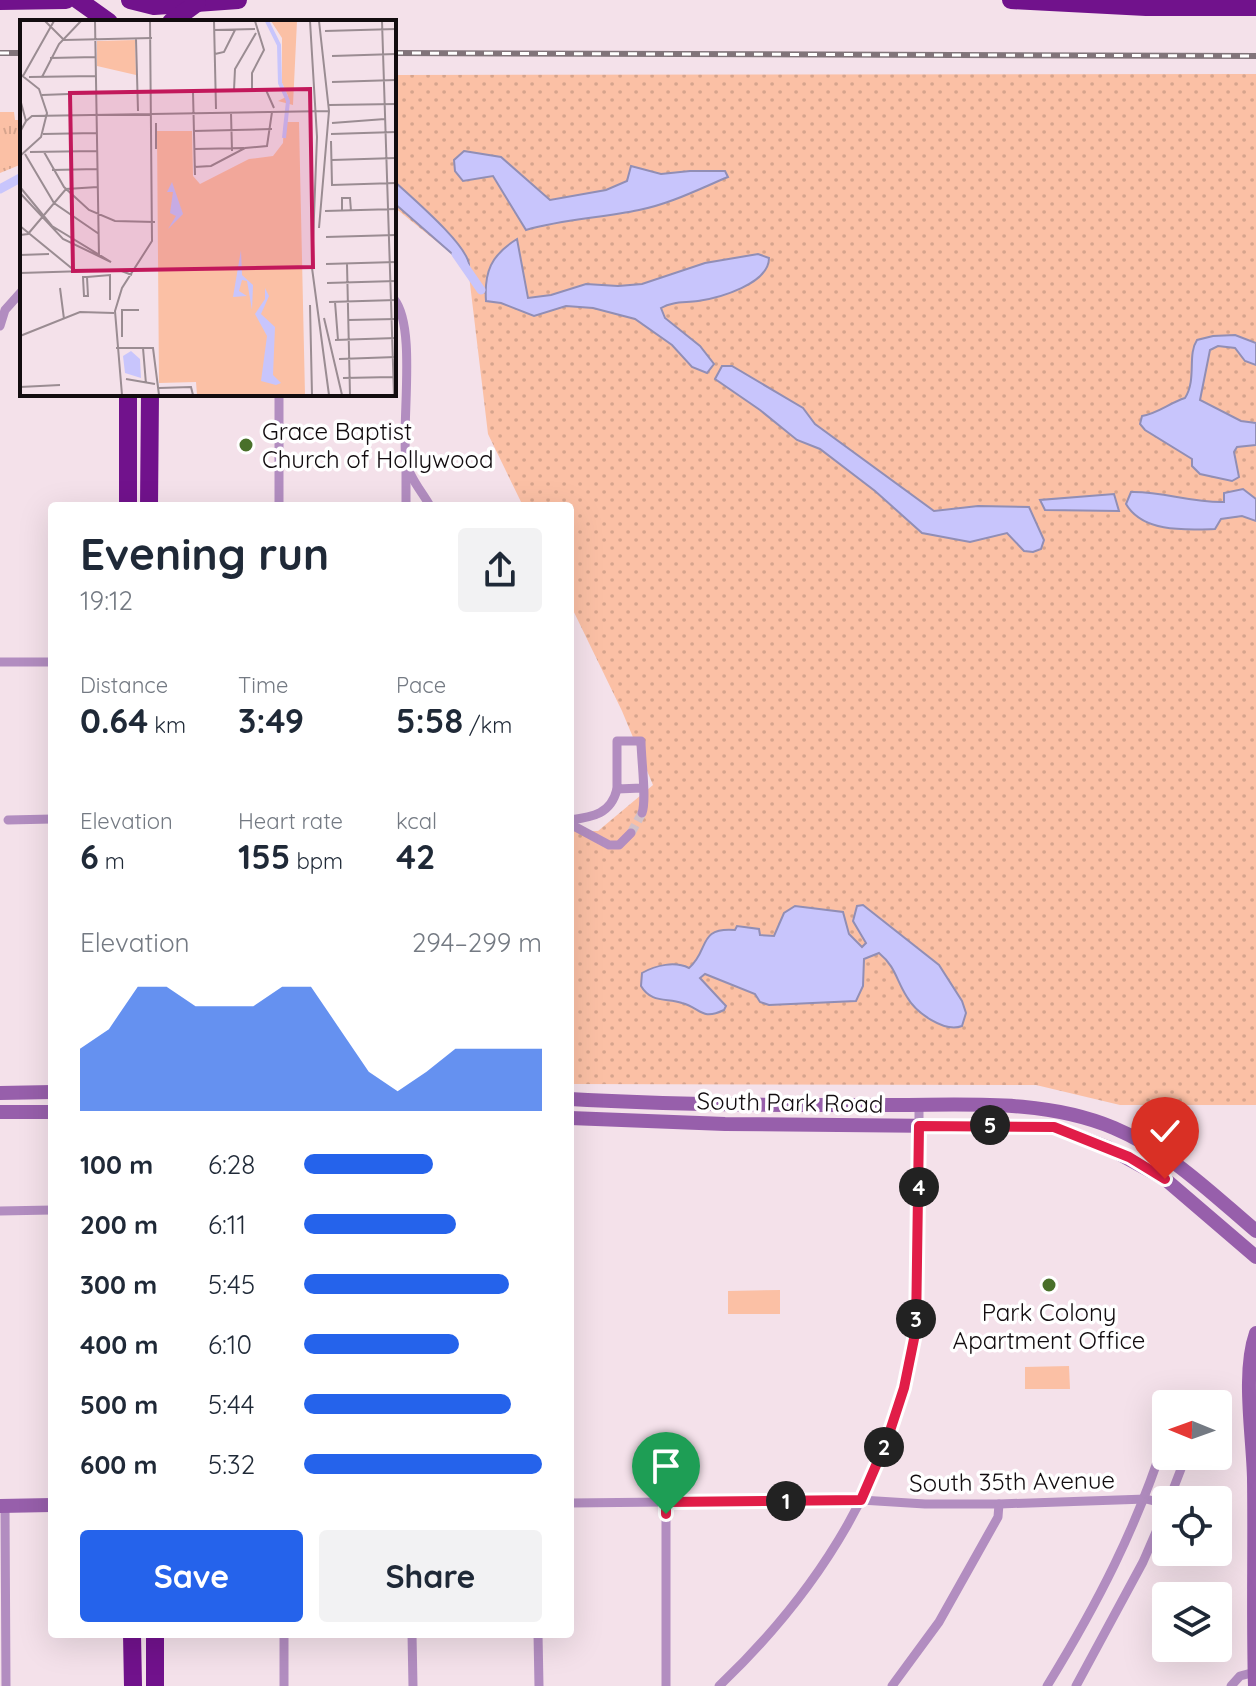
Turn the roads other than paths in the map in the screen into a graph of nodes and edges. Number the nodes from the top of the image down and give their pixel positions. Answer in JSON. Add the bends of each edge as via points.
{"nodes":[{"id":1,"x":66,"y":0,"type":"edge"},
{"id":2,"x":78,"y":0,"type":"edge"},
{"id":3,"x":130,"y":0,"type":"edge"},
{"id":4,"x":238,"y":0,"type":"edge"},
{"id":5,"x":1011,"y":0,"type":"edge"},
{"id":6,"x":0,"y":1,"type":"edge"},
{"id":7,"x":200,"y":2,"type":"junction"},
{"id":8,"x":1256,"y":7,"type":"edge"},
{"id":9,"x":154,"y":9,"type":"edge"},
{"id":10,"x":106,"y":20,"type":"edge"},
{"id":11,"x":174,"y":20,"type":"edge"},
{"id":12,"x":20,"y":293,"type":"edge"},
{"id":13,"x":396,"y":301,"type":"edge"},
{"id":14,"x":0,"y":326,"type":"edge"},
{"id":15,"x":128,"y":396,"type":"edge"},
{"id":16,"x":150,"y":396,"type":"edge"},
{"id":17,"x":279,"y":396,"type":"edge"},
{"id":18,"x":406,"y":465,"type":"junction"},
{"id":19,"x":128,"y":502,"type":"edge"},
{"id":20,"x":149,"y":502,"type":"edge"},
{"id":21,"x":279,"y":502,"type":"edge"},
{"id":22,"x":406,"y":502,"type":"edge"},
{"id":23,"x":428,"y":502,"type":"edge"},
{"id":24,"x":0,"y":662,"type":"edge"},
{"id":25,"x":48,"y":662,"type":"edge"},
{"id":26,"x":642,"y":788,"type":"junction"},
{"id":27,"x":617,"y":789,"type":"junction"},
{"id":28,"x":642,"y":813,"type":"tunnel mouth"},
{"id":29,"x":595,"y":817,"type":"junction"},
{"id":30,"x":8,"y":820,"type":"dead end"},
{"id":31,"x":48,"y":820,"type":"edge"},
{"id":32,"x":574,"y":821,"type":"edge"},
{"id":33,"x":574,"y":825,"type":"edge"},
{"id":34,"x":631,"y":833,"type":"dead end"},
{"id":35,"x":594,"y":838,"type":"junction"},
{"id":36,"x":48,"y":1092,"type":"edge"},
{"id":37,"x":0,"y":1093,"type":"edge"},
{"id":38,"x":574,"y":1099,"type":"edge"},
{"id":39,"x":919,"y":1106,"type":"junction"},
{"id":40,"x":0,"y":1112,"type":"edge"},
{"id":41,"x":48,"y":1112,"type":"edge"},
{"id":42,"x":574,"y":1118,"type":"edge"},
{"id":43,"x":919,"y":1126,"type":"junction"},
{"id":44,"x":48,"y":1210,"type":"edge"},
{"id":45,"x":0,"y":1211,"type":"edge"},
{"id":46,"x":1256,"y":1231,"type":"edge"},
{"id":47,"x":1255,"y":1258,"type":"edge"},
{"id":48,"x":1255,"y":1339,"type":"edge"},
{"id":49,"x":1155,"y":1470,"type":"edge"},
{"id":50,"x":1146,"y":1499,"type":"junction"},
{"id":51,"x":861,"y":1500,"type":"junction"},
{"id":52,"x":1152,"y":1500,"type":"edge"},
{"id":53,"x":666,"y":1502,"type":"junction"},
{"id":54,"x":574,"y":1503,"type":"edge"},
{"id":55,"x":999,"y":1504,"type":"junction"},
{"id":56,"x":1255,"y":1504,"type":"edge"},
{"id":57,"x":48,"y":1505,"type":"edge"},
{"id":58,"x":2,"y":1506,"type":"edge"},
{"id":59,"x":1255,"y":1523,"type":"edge"},
{"id":60,"x":1152,"y":1540,"type":"edge"},
{"id":61,"x":132,"y":1638,"type":"edge"},
{"id":62,"x":155,"y":1638,"type":"edge"},
{"id":63,"x":284,"y":1638,"type":"edge"},
{"id":64,"x":412,"y":1638,"type":"edge"},
{"id":65,"x":538,"y":1638,"type":"edge"},
{"id":66,"x":1255,"y":1679,"type":"edge"},
{"id":67,"x":6,"y":1686,"type":"edge"},
{"id":68,"x":133,"y":1686,"type":"edge"},
{"id":69,"x":155,"y":1686,"type":"edge"},
{"id":70,"x":284,"y":1686,"type":"edge"},
{"id":71,"x":413,"y":1686,"type":"edge"},
{"id":72,"x":539,"y":1686,"type":"edge"},
{"id":73,"x":666,"y":1686,"type":"edge"},
{"id":74,"x":719,"y":1686,"type":"edge"},
{"id":75,"x":892,"y":1686,"type":"edge"},
{"id":76,"x":1047,"y":1686,"type":"edge"},
{"id":77,"x":1076,"y":1686,"type":"edge"},
{"id":78,"x":1231,"y":1686,"type":"edge"}],
"edges":[{"from":1,"to":6,"type":"highway"},
{"from":2,"to":10,"type":"highway"},
{"from":3,"to":9,"type":"highway"},
{"from":4,"to":7,"type":"highway"},
{"from":5,"to":8,"type":"highway"},
{"from":7,"to":9,"type":"highway"},
{"from":7,"to":11,"type":"highway"},
{"from":12,"to":14,"type":"street","via":[[5,310]]},
{"from":13,"to":18,"type":"street","via":[[405,341]]},
{"from":15,"to":19,"type":"highway"},
{"from":16,"to":20,"type":"highway"},
{"from":17,"to":21,"type":"street"},
{"from":18,"to":22,"type":"street"},
{"from":18,"to":23,"type":"street"},
{"from":24,"to":25,"type":"street"},
{"from":26,"to":27,"type":"street"},
{"from":26,"to":27,"type":"street","via":[[641,741],[617,741]]},
{"from":26,"to":28,"type":"street"},
{"from":27,"to":29,"type":"street","via":[[608,807]]},
{"from":29,"to":32,"type":"street"},
{"from":29,"to":35,"type":"street"},
{"from":30,"to":31,"type":"street"},
{"from":33,"to":35,"type":"street"},
{"from":34,"to":35,"type":"street","via":[[619,845]]},
{"from":36,"to":37,"type":"street"},
{"from":38,"to":39,"type":"street","name":"South Park Road"},
{"from":39,"to":43,"type":"street"},
{"from":39,"to":46,"type":"street","name":"South Park Road","via":[[1034,1107],[1114,1128],[1170,1158]]},
{"from":40,"to":41,"type":"street"},
{"from":42,"to":43,"type":"street","name":"South Park Road"},
{"from":43,"to":47,"type":"street","name":"South Park Road","via":[[1054,1127],[1078,1136],[1165,1179]]},
{"from":43,"to":51,"type":"street","via":[[916,1329],[904,1388]]},
{"from":44,"to":45,"type":"street"},
{"from":48,"to":56,"type":"street","via":[[1249,1378]]},
{"from":49,"to":50,"type":"street"},
{"from":50,"to":52,"type":"street","name":"South 35th Avenue"},
{"from":50,"to":55,"type":"street","name":"South 35th Avenue"},
{"from":50,"to":76,"type":"street","via":[[1089,1617]]},
{"from":51,"to":53,"type":"street","name":"South 35th Avenue"},
{"from":51,"to":55,"type":"street","name":"South 35th Avenue"},
{"from":51,"to":74,"type":"street","via":[[825,1566],[762,1646]]},
{"from":53,"to":54,"type":"street","name":"South 35th Avenue"},
{"from":53,"to":73,"type":"street"},
{"from":55,"to":75,"type":"street","via":[[998,1517],[939,1622]]},
{"from":56,"to":59,"type":"street"},
{"from":57,"to":58,"type":"street"},
{"from":58,"to":67,"type":"street"},
{"from":59,"to":66,"type":"street"},
{"from":60,"to":77,"type":"street"},
{"from":61,"to":68,"type":"highway"},
{"from":62,"to":69,"type":"highway"},
{"from":63,"to":70,"type":"street"},
{"from":64,"to":71,"type":"street"},
{"from":65,"to":72,"type":"street"},
{"from":66,"to":78,"type":"street","via":[[1240,1676]]}]}
